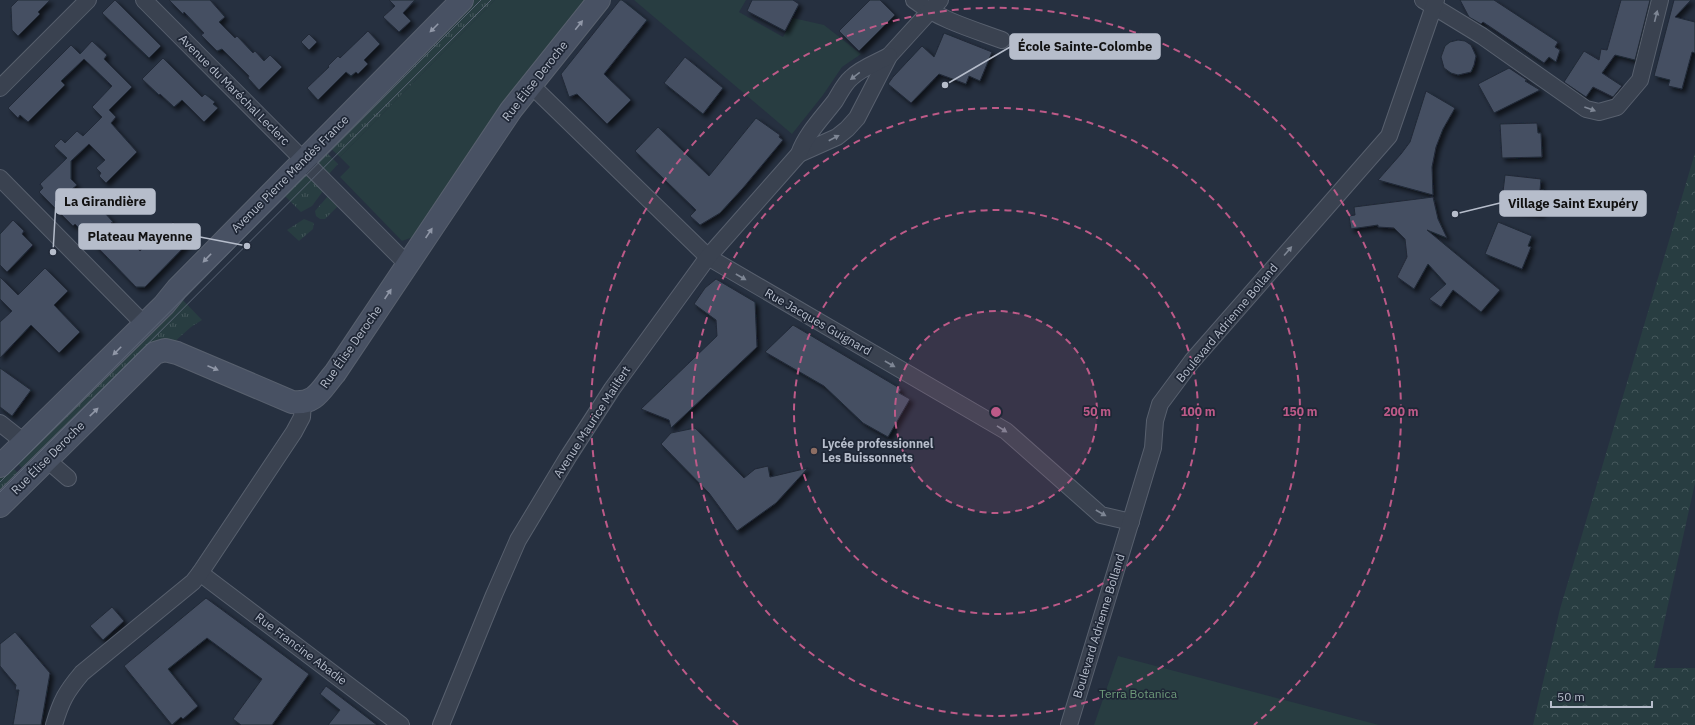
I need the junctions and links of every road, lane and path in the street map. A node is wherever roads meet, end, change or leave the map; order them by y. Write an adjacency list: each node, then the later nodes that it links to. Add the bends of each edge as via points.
1 (88, 0): 12 (street)
2 (144, 0): 14 (street, Avenue du Maréchal Leclerc)
3 (462, 0): 14 (main road, Avenue Pierre Mendès France, one-way to 14)
4 (599, 0): 11 (main road, Rue Élise Deroche, one-way to 4)
5 (914, 0): 8 (street)
6 (1660, 0): 7 (street, one-way to 6, via 1586,109 1599,112 1617,107 1640,80)
7 (1431, 2): 26 (street, Boulevard Adrienne Bolland, one-way to 7, via 1152,448 1160,404 1192,361 1389,136)
8 (935, 5): 9 (street, via 952,22); 10 (street, Avenue Maurice Mailfert)
9 (1002, 40)
10 (889, 56): 13 (street, Avenue Maurice Mailfert, one-way to 13, via 851,78 803,144); 13 (street, Avenue Maurice Mailfert, one-way to 10, via 837,137 847,129 857,118)
11 (531, 85): 16 (street, Rue Jacques Guignard); 17 (main road, Rue Élise Deroche, one-way to 11, via 511,110)
12 (0, 88)
13 (799, 154): 16 (street, Avenue Maurice Mailfert)
14 (303, 161): 17 (street, Avenue du Maréchal Leclerc); 18 (main road, Avenue Pierre Mendès France, one-way to 18)
15 (0, 178): 18 (street)
16 (708, 257): 26 (street, Rue Jacques Guignard, one-way to 26, via 1006,431 1101,515); 30 (street, Avenue Maurice Mailfert, via 612,389 518,540)
17 (408, 265): 19 (main road, Rue Élise Deroche, one-way to 17, via 313,399 335,373)
18 (144, 324): 21 (main road, Avenue Pierre Mendès France, one-way to 21)
19 (303, 403): 22 (main road, Rue Élise Deroche, one-way to 19, via 155,353 165,350 292,402); 27 (street, via 302,417 294,432)
20 (0, 424): 21 (street)
21 (24, 442): 23 (main road, Avenue Pierre Mendès France)
22 (46, 459): 24 (street); 25 (main road, Rue Élise Deroche)
23 (0, 466)
24 (68, 478)
25 (0, 506)
26 (1131, 522): 31 (street, Boulevard Adrienne Bolland)
27 (200, 573): 28 (street, via 193,582 82,673 60,703); 29 (street, Rue Francine Abadie)
28 (54, 725)
29 (401, 725)
30 (441, 725)
31 (1069, 725)

